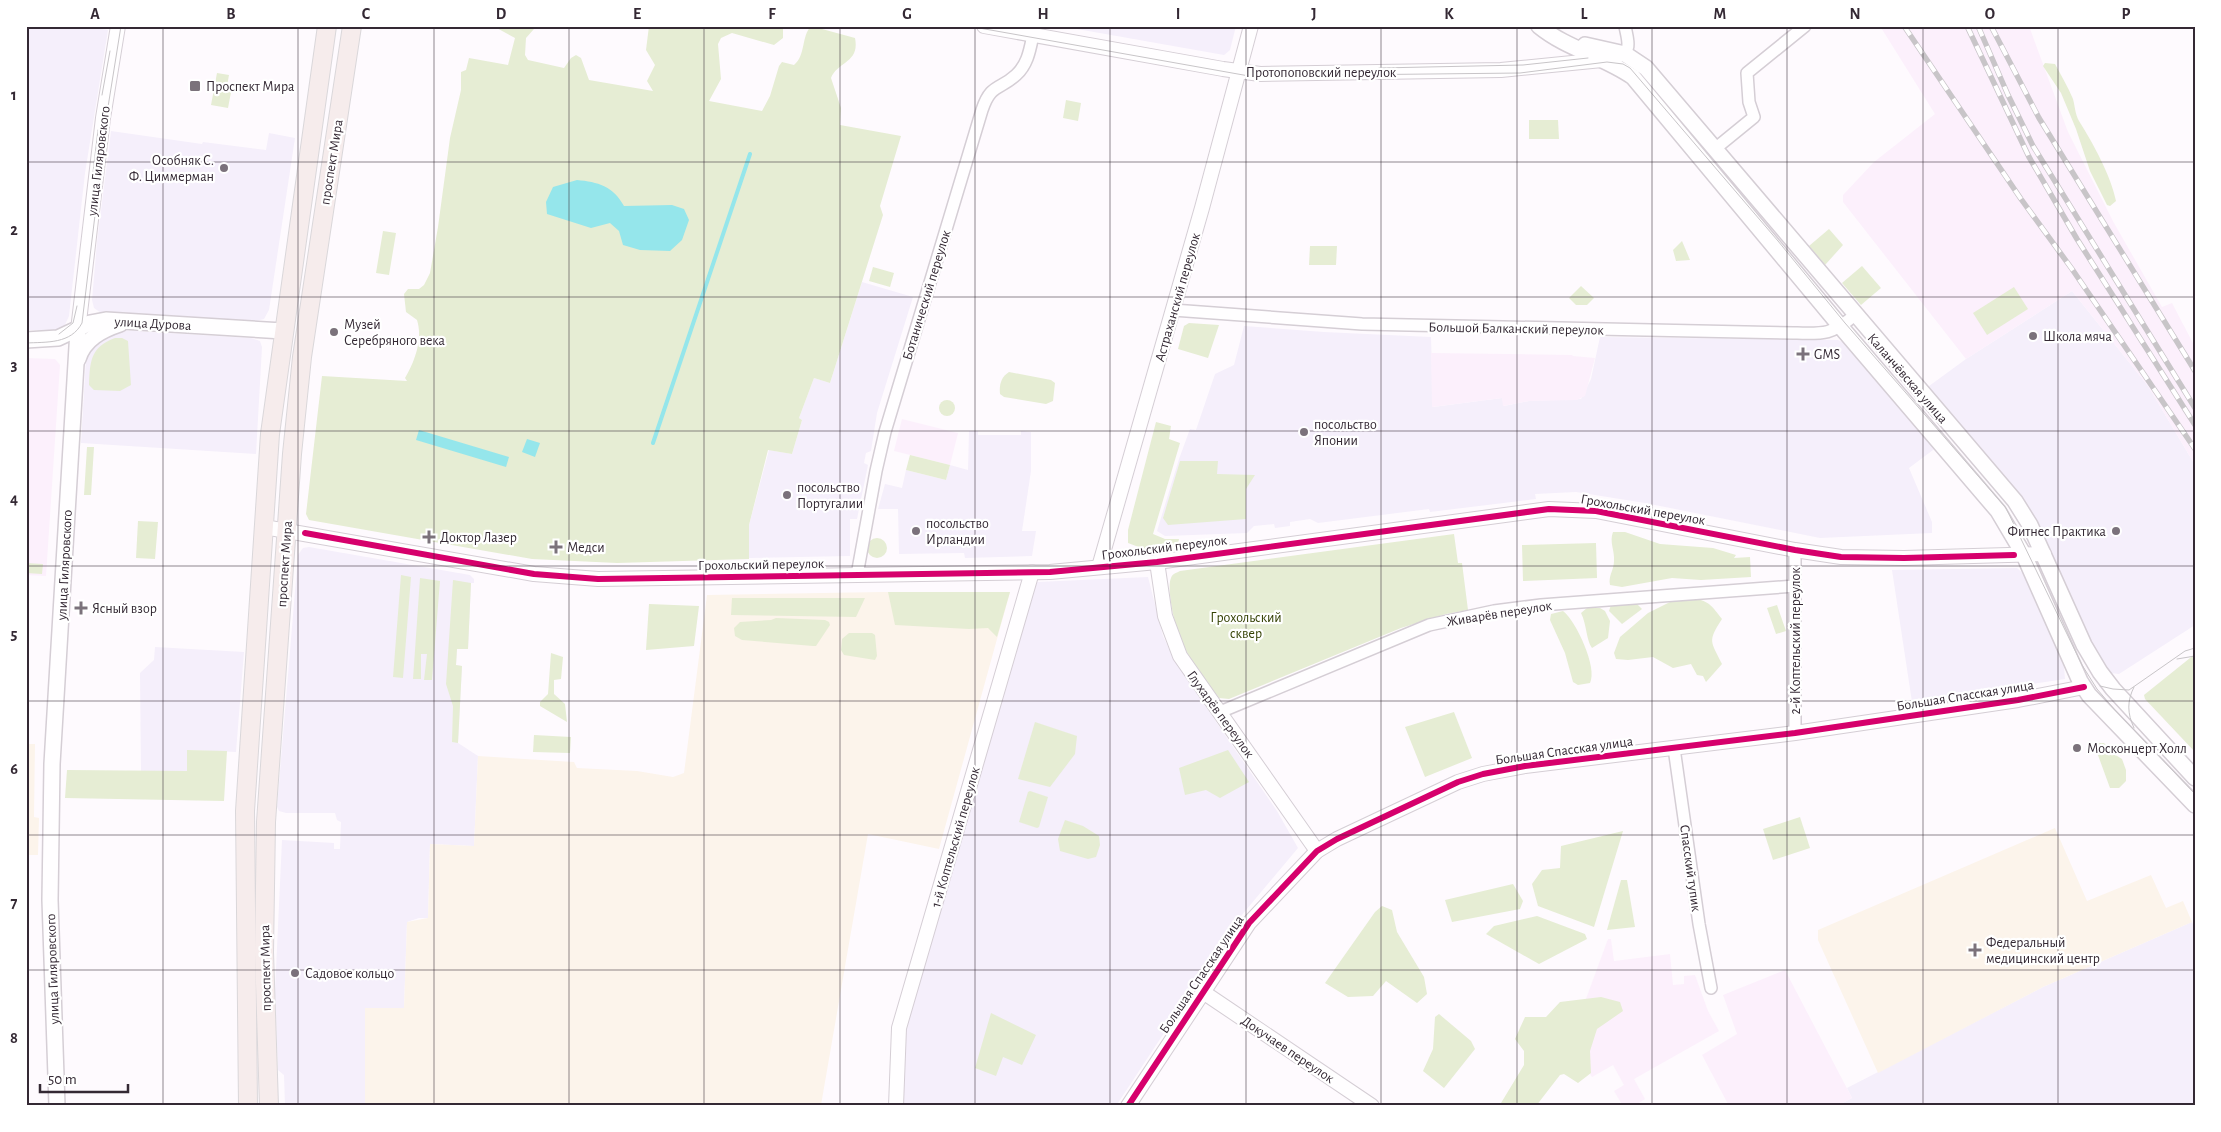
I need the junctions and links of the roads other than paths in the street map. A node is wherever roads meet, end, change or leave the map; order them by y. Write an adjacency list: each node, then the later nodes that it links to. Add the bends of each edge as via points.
1 (118, 26): 19 (street, улица Гиляровского, via 104,113)
2 (327, 26): 20 (main road, проспект Мира)
3 (352, 26): 24 (main road, проспект Мира, via 302,357)
4 (984, 26): 9 (street, Протопоповский переулок)
5 (1251, 26): 13 (street, Астраханский переулок)
6 (1539, 26): 10 (main road)
7 (1625, 26): 11 (street, via 1629,45)
8 (1805, 26): 14 (street, via 1747,73 1749,102 1754,117)
9 (1032, 35): 13 (street, Протопоповский переулок); 31 (street, Ботанический переулок, via 1029,54 1022,68 991,91 982,110 887,425)
10 (1562, 41): 11 (main road, Каланчёвская улица); 12 (main road, Каланчёвская улица)
11 (1625, 54): 12 (street); 14 (main road, Каланчёвская улица, via 1646,68)
12 (1602, 60): 13 (street, Протопоповский переулок, via 1501,70); 18 (main road, Каланчёвская улица, via 1632,77)
13 (1240, 72): 15 (street, Астраханский переулок)
14 (1716, 148): 16 (main road, Каланчёвская улица)
15 (1173, 310): 18 (street, Большой Балканский переулок, via 1362,324 1822,334); 29 (street, Астраханский переулок)
16 (1854, 315): 18 (street, Большой Балканский переулок); 27 (main road, Каланчёвская улица, via 2015,502)
17 (131, 321): 19 (main road, улица Дурова, via 97,321); 20 (main road, улица Дурова); 22 (main road, via 107,328 94,336 85,344)
18 (1841, 327): 26 (main road, Каланчёвская улица, via 1998,511)
19 (78, 330): 21 (main road, улица Дурова, via 52,339); 22 (main road, улица Гиляровского)
20 (283, 331): 23 (main road, проспект Мира, via 270,434)
21 (26, 340)
22 (76, 364): 42 (main road, улица Гиляровского, via 52,772 50,900)
23 (264, 527): 24 (street, Грохольский переулок); 43 (main road, проспект Мира, via 245,827)
24 (287, 530): 31 (street, Грохольский переулок, via 560,577 638,580); 44 (main road, проспект Мира, via 266,829 264,952)
25 (1796, 550): 26 (street, Грохольский переулок, via 1841,557 1884,558); 28 (street, Грохольский переулок, via 1625,516 1572,509); 32 (street, 2-й Коптельский переулок)
26 (2024, 554): 27 (street, Грохольский переулок); 33 (main road, Каланчёвская улица)
27 (2044, 554): 37 (main road, Каланчёвская улица, via 2084,645 2100,672)
28 (1157, 562): 29 (street, Грохольский переулок); 34 (street, Глухарёв переулок, via 1161,597 1172,638 1184,663)
29 (1099, 567): 30 (street, Грохольский переулок)
30 (1032, 572): 31 (street, Грохольский переулок); 45 (street, 1-й Коптельский переулок, via 899,1028)
31 (857, 574)
32 (1795, 586): 34 (street, Живарёв переулок, via 1541,605 1461,617 1429,625); 35 (street, 2-й Коптельский переулок)
33 (2084, 687): 35 (street, Большая Спасская улица); 38 (main road, Каланчёвская улица)
34 (1220, 712): 39 (street, Глухарёв переулок)
35 (1796, 733): 36 (street, Большая Спасская улица)
36 (1674, 748): 39 (street, Большая Спасская улица, via 1483,774 1425,797); 40 (street, Спасский тупик)
37 (2195, 778)
38 (2195, 805)
39 (1317, 851): 41 (street, Большая Спасская улица, via 1249,923)
40 (1711, 988)
41 (1202, 992): 46 (street, Большая Спасская улица); 47 (street, Докучаев переулок)
42 (57, 1106)
43 (248, 1106)
44 (269, 1106)
45 (896, 1106)
46 (1128, 1106)
47 (1372, 1106)

